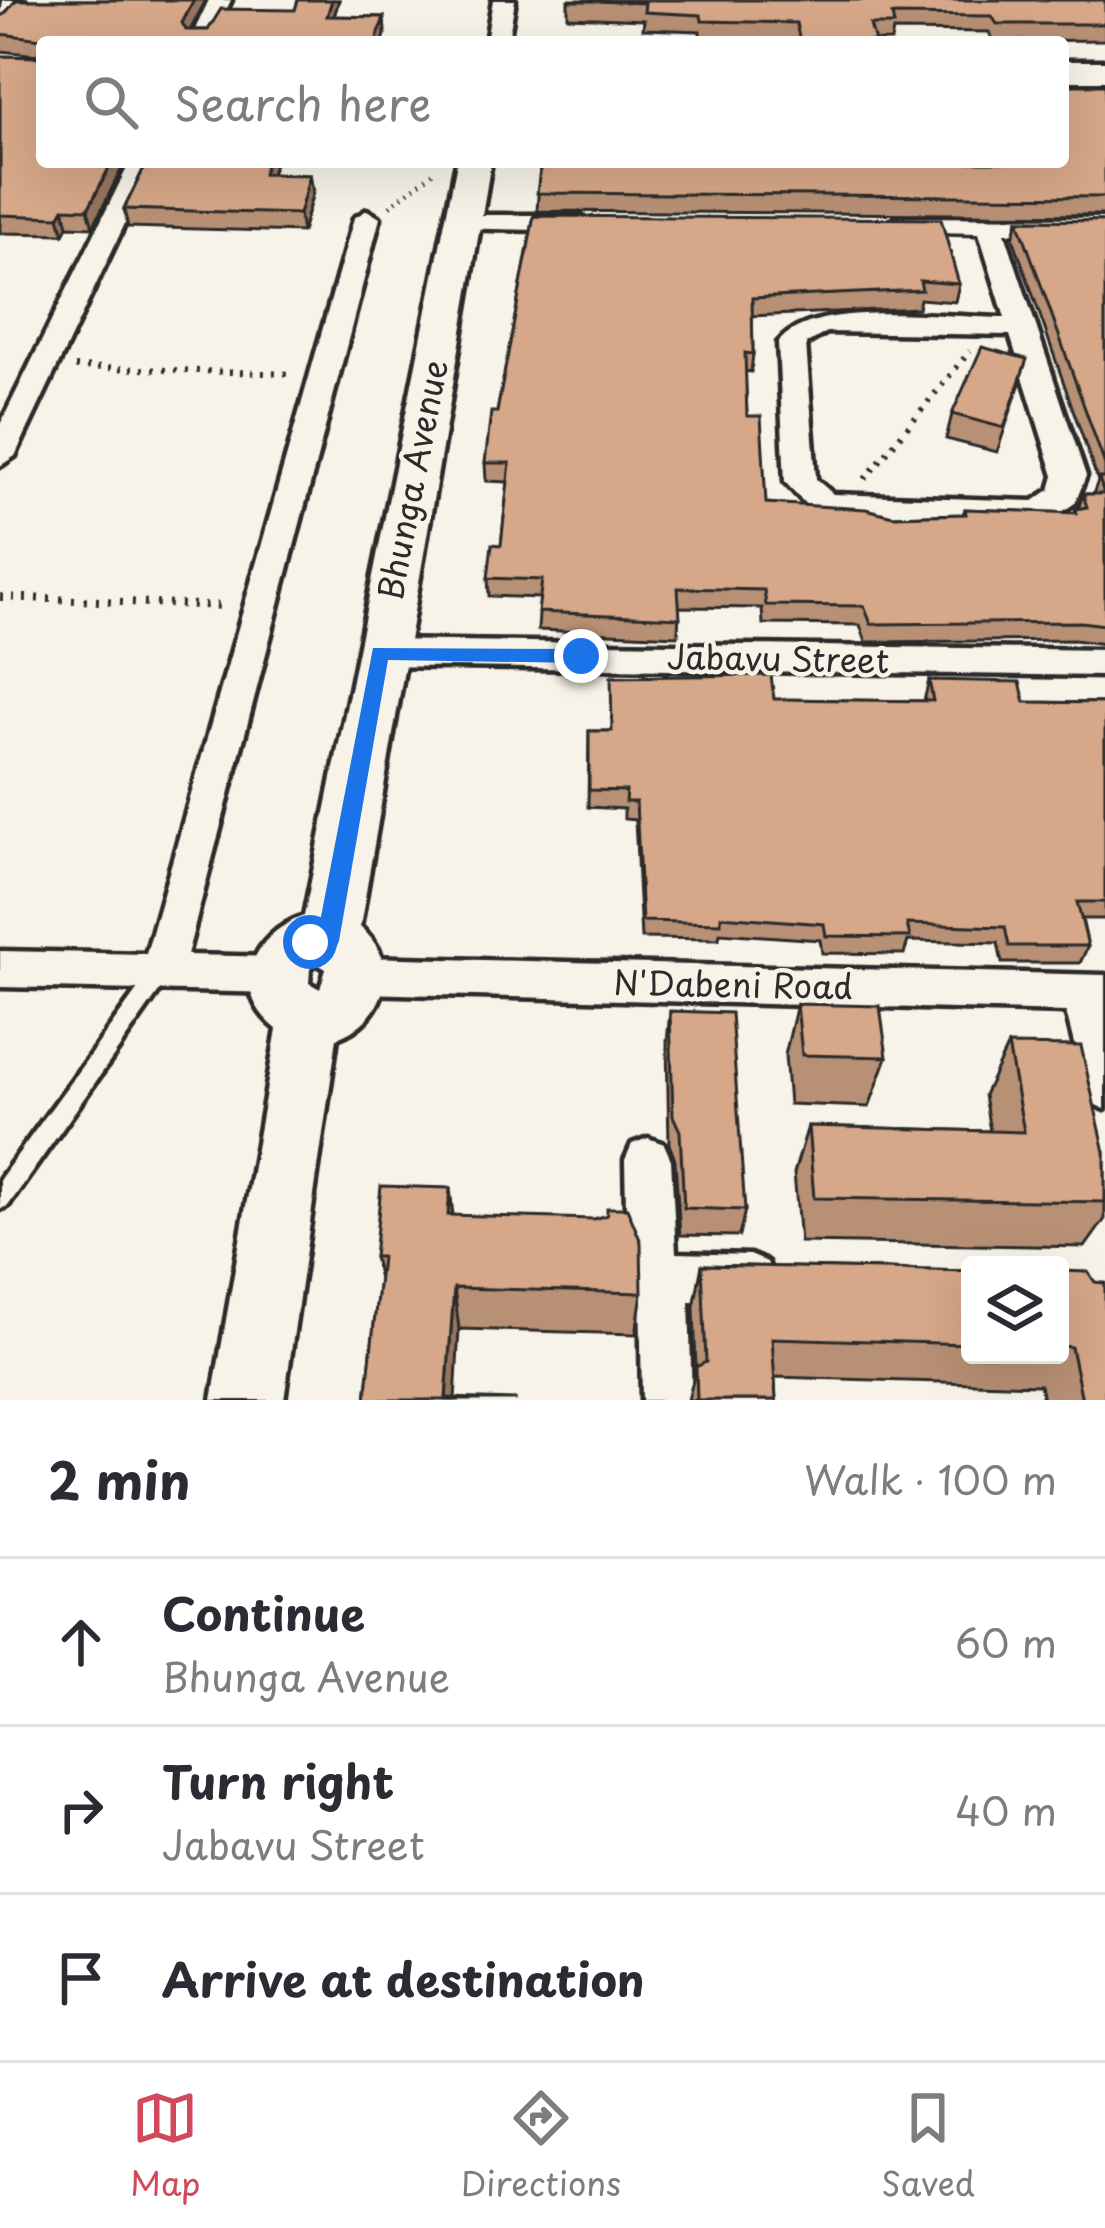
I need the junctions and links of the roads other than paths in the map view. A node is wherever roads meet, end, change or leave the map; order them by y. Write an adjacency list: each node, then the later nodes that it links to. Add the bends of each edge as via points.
1 (14, 0): 4 (street)
2 (220, 0): 5 (street)
3 (504, 0): 6 (street)
4 (0, 22)
5 (203, 36)
6 (498, 36)
7 (1069, 71): 8 (street)
8 (1105, 71)
9 (139, 168): 18 (street)
10 (459, 168): 12 (street, Bhunga Avenue)
11 (368, 218): 22 (street)
12 (461, 223): 13 (street); 19 (street, Bhunga Avenue)
13 (614, 224)
14 (872, 225): 15 (street)
15 (989, 225): 16 (street); 17 (street)
16 (1105, 226)
17 (1004, 327): 17 (street, via 1070,476 1057,505 1039,512 842,508 801,482 792,343 803,331 825,324)
18 (0, 456)
19 (380, 653): 20 (street, Jabavu Street); 23 (street, Bhunga Avenue)
20 (1105, 663)
21 (0, 969): 22 (street, N'Dabeni Road)
22 (161, 973): 23 (street, N'Dabeni Road); 27 (lane)
23 (319, 976): 24 (street, N'Dabeni Road); 30 (street, Bhunga Avenue)
24 (1094, 993): 25 (street)
25 (1105, 1088)
26 (648, 1160): 28 (street, via 651,1258)
27 (0, 1198)
28 (664, 1276): 29 (street); 31 (street)
29 (805, 1280)
30 (248, 1400)
31 (667, 1400)

